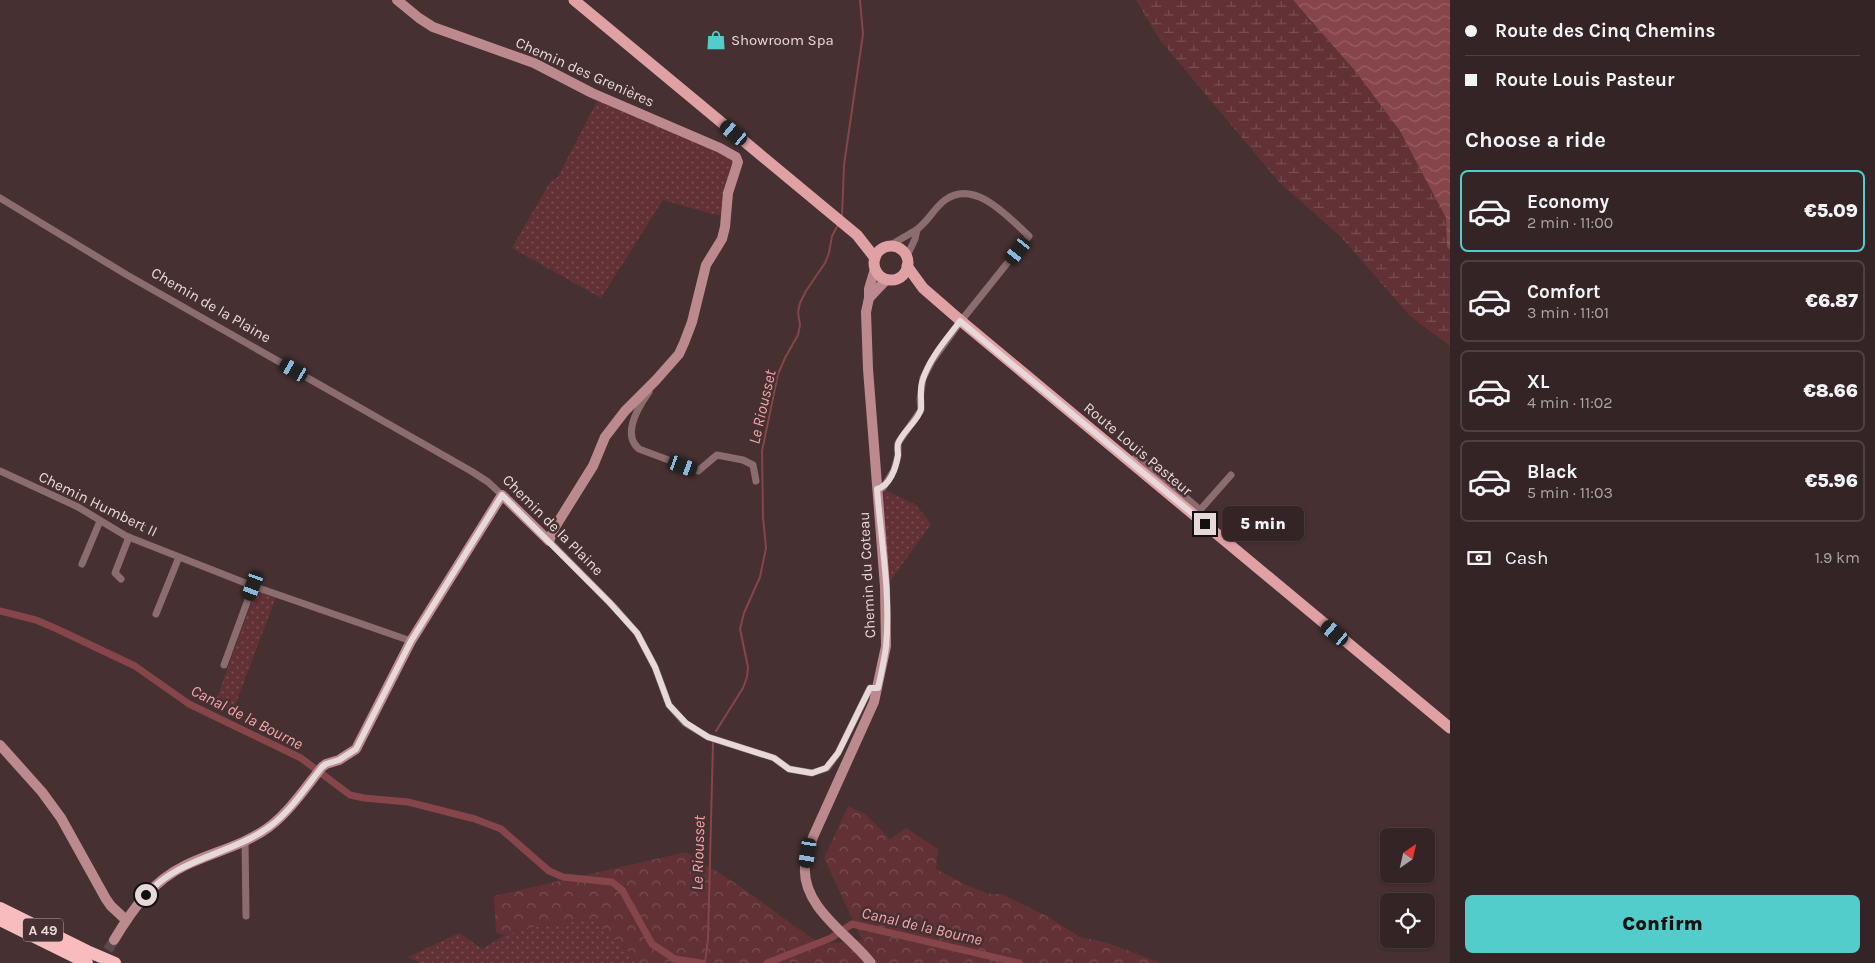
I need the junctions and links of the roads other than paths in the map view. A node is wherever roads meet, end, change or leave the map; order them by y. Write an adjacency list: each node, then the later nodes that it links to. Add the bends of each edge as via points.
1 (397, 0): 13 (street, Chemin des Grenières, via 433,27 534,63 592,93 736,157 738,162 728,193 722,239 706,265 684,343)
2 (574, 0): 5 (main road)
3 (0, 198): 19 (street, Chemin de la Plaine, via 127,275 488,482)
4 (917, 230): 6 (street); 7 (street); 12 (street, via 945,200 967,194 993,205 1029,236)
5 (857, 235): 6 (main road); 8 (main road)
6 (888, 247): 7 (main road, via 900,249); 8 (main road, via 879,251)
7 (907, 262): 9 (main road, via 904,273); 10 (main road, Route Louis Pasteur)
8 (875, 263): 9 (main road, via 880,276); 11 (street, Chemin du Coteau)
9 (892, 278): 10 (main road, Route Louis Pasteur); 11 (street)
10 (923, 288): 12 (main road, Route Louis Pasteur)
11 (869, 298): 18 (street, Chemin du Coteau, via 866,312 868,360)
12 (960, 321): 14 (main road, Route Louis Pasteur); 18 (street, via 923,378 921,410 898,443 898,456 889,479 883,488)
13 (662, 374): 17 (street, via 632,422 631,432 636,446 698,471 717,455 743,460 754,465); 22 (street, via 625,411 605,437 593,466)
14 (1130, 462): 16 (street, via 1138,456 1200,510); 31 (main road, Route Louis Pasteur)
15 (0, 472): 20 (street, Chemin Humbert II)
16 (1231, 475)
17 (756, 481)
18 (877, 489): 30 (street, Chemin du Coteau, via 886,622 886,646)
19 (502, 495): 22 (street, Chemin de la Plaine); 28 (street)
20 (100, 520): 21 (street, Chemin Humbert II); 24 (street)
21 (129, 538): 23 (street, Chemin Humbert II); 25 (street, via 114,573)
22 (548, 541): 30 (street, Chemin de la Plaine, via 637,633 655,667 669,705 686,723 708,737 774,758 789,769 812,773 826,768 838,753 870,688)
23 (179, 557): 26 (street, Chemin Humbert II); 27 (street)
24 (82, 564)
25 (121, 579)
26 (253, 586): 28 (street, Chemin Humbert II); 29 (street)
27 (156, 614)
28 (411, 641): 33 (street, via 356,749 322,767 279,818)
29 (224, 665)
30 (878, 688): 41 (street, Chemin du Coteau, via 808,853 805,869 807,884 820,909)
31 (1450, 728)
32 (0, 745): 37 (street, via 53,806 77,843 106,899)
33 (245, 841): 35 (street); 37 (street, via 185,865 153,887)
34 (0, 908): 40 (highway, A 49)
35 (246, 916)
36 (0, 920): 39 (highway, A 49)
37 (126, 920): 38 (street)
38 (114, 940)
39 (87, 963)
40 (115, 963)
41 (871, 963)

